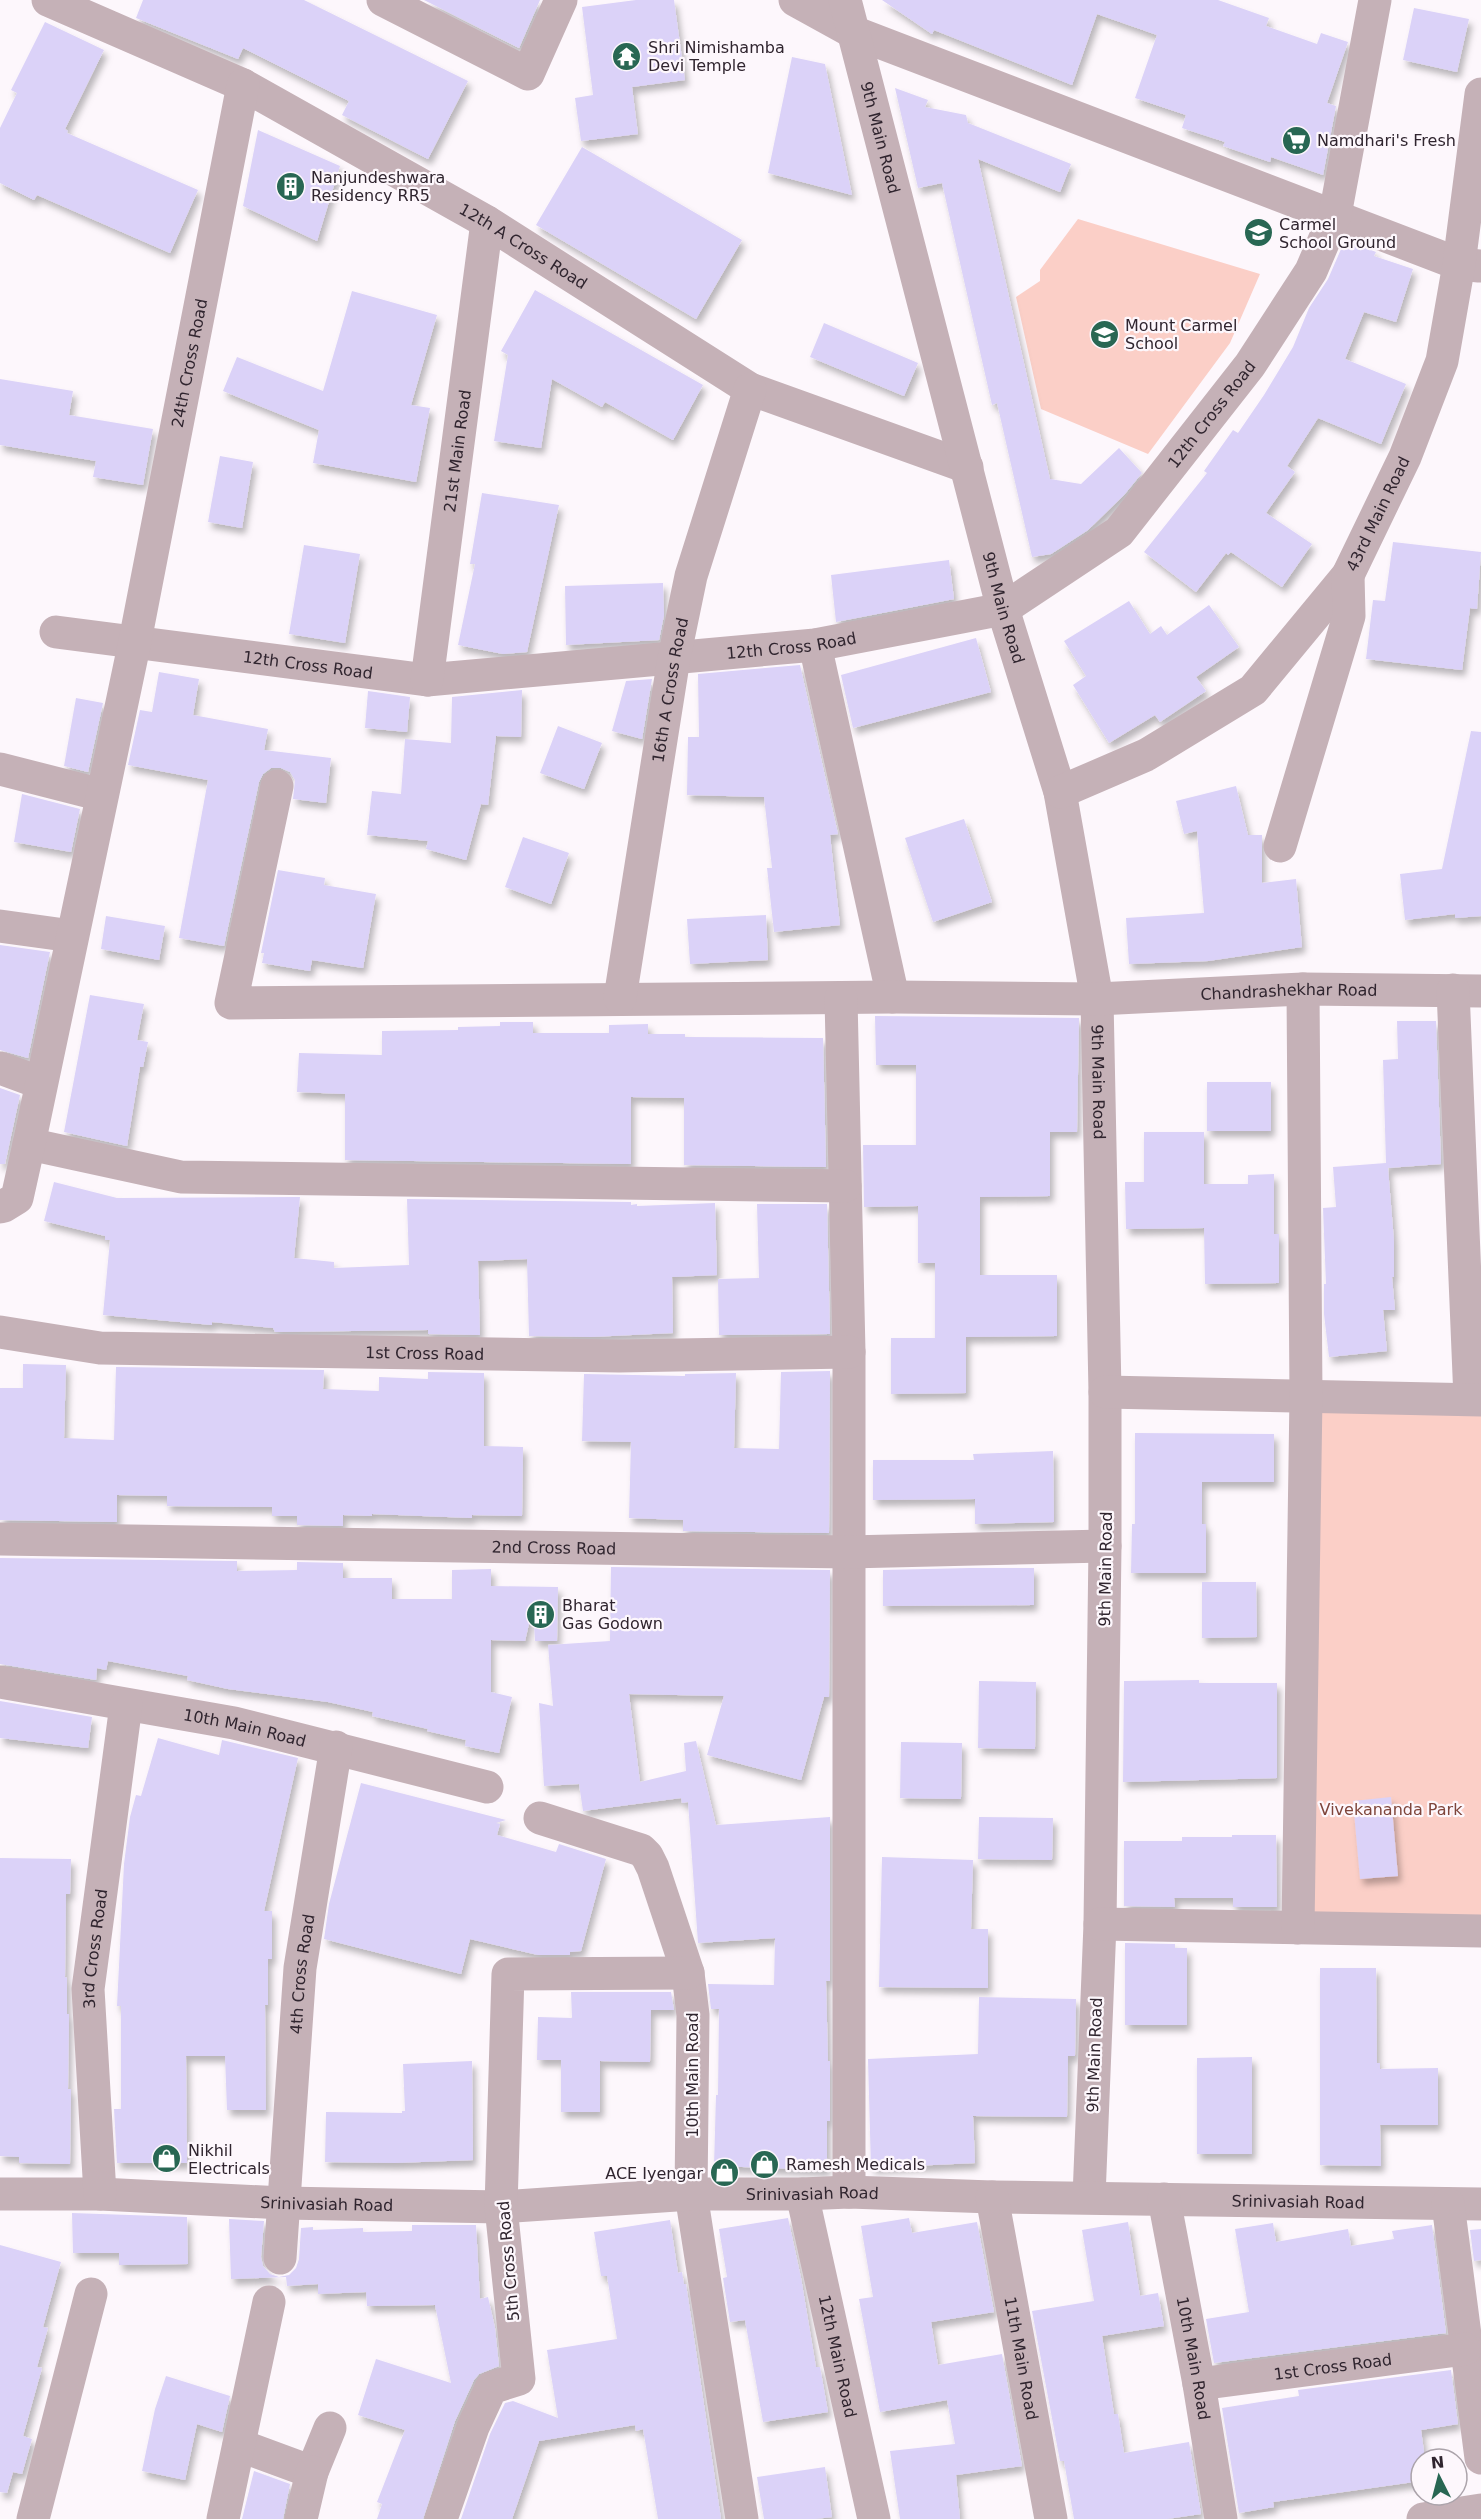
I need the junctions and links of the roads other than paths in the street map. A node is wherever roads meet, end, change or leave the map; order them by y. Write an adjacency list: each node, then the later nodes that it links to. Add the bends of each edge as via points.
1 (48, 0): 8 (street, 12th A Cross Road)
2 (383, 0): 3 (street, via 528,74)
3 (561, 0)
4 (795, 0): 7 (street)
5 (845, 0): 7 (street, 9th Main Road)
6 (1366, 3): 10 (street, 12th Cross Road)
7 (853, 32): 10 (street); 14 (street, 9th Main Road)
8 (243, 85): 11 (street, 12th A Cross Road); 18 (street, 24th Cross Road)
9 (1481, 94): 12 (street, 43rd Main Road)
10 (1335, 215): 12 (street); 16 (street, 12th Cross Road, via 1311,271 1250,365 1119,532)
11 (487, 222): 13 (street, 12th A Cross Road); 21 (street, 21st Main Road)
12 (1470, 265): 15 (street, 43rd Main Road, via 1442,361 1405,457)
13 (750, 389): 14 (street, 12th A Cross Road); 20 (street, 16th A Cross Road, via 691,576)
14 (967, 467): 16 (street, 9th Main Road)
15 (1348, 575): 24 (street, 43rd Main Road, via 1253,690 1146,755); 26 (street, via 1349,616)
16 (1003, 609): 19 (street, 12th Cross Road); 24 (street, 9th Main Road)
17 (56, 632): 18 (street, 12th Cross Road)
18 (135, 641): 21 (street, 12th Cross Road); 25 (street, 24th Cross Road)
19 (815, 645): 20 (street, 12th Cross Road); 31 (street)
20 (674, 658): 21 (street, 12th Cross Road); 32 (street, 16th A Cross Road)
21 (427, 680)
22 (0, 769): 25 (street)
23 (277, 786): 32 (street, Chandrashekhar Road, via 231,1003)
24 (1060, 792): 34 (street, 9th Main Road)
25 (102, 795): 28 (street, 24th Cross Road)
26 (1280, 846)
27 (0, 926): 28 (street)
28 (72, 936): 36 (street, 24th Cross Road)
29 (1303, 989): 30 (street, Chandrashekhar Road); 34 (street, Chandrashekhar Road); 43 (street)
30 (1467, 990): 44 (street)
31 (893, 997): 33 (street, Chandrashekhar Road); 34 (street, Chandrashekhar Road)
32 (620, 998): 33 (street, Chandrashekhar Road)
33 (841, 998): 38 (street)
34 (1097, 999): 42 (street, 9th Main Road)
35 (0, 1068): 36 (street)
36 (41, 1083): 37 (street, 24th Cross Road)
37 (29, 1144): 38 (street, via 182,1178); 39 (street, 24th Cross Road, via 17,1198)
38 (845, 1186): 41 (street)
39 (0, 1206)
40 (0, 1332): 41 (street, 1st Cross Road, via 100,1348 619,1356)
41 (849, 1352): 47 (street)
42 (1105, 1392): 43 (street); 46 (street, 9th Main Road)
43 (1306, 1396): 44 (street); 54 (street)
44 (1475, 1400)
45 (0, 1539): 47 (street, 2nd Cross Road)
46 (1105, 1546): 47 (street, 2nd Cross Road); 53 (street, 9th Main Road)
47 (848, 1552): 57 (street)
48 (0, 1682): 49 (street, 10th Main Road)
49 (126, 1705): 50 (street, 10th Main Road, via 234,1723); 59 (street, 3rd Cross Road, via 88,1989)
50 (336, 1747): 51 (street, 10th Main Road); 65 (street, 4th Cross Road, via 300,1968)
51 (488, 1786)
52 (540, 1818): 56 (street, 10th Main Road, via 640,1850 646,1856)
53 (1100, 1924): 54 (street); 63 (street, 9th Main Road)
54 (1298, 1928): 55 (street)
55 (1481, 1931)
56 (688, 1973): 60 (street, 10th Main Road, via 693,2015); 68 (street, 5th Cross Road, via 508,1974)
57 (849, 2192): 61 (street, Srinivasiah Road); 62 (street, Srinivasiah Road)
58 (0, 2194): 59 (street, Srinivasiah Road)
59 (100, 2194): 65 (street, Srinivasiah Road)
60 (691, 2194): 61 (street, Srinivasiah Road); 68 (street, Srinivasiah Road); 83 (street, 10th Main Road)
61 (802, 2194): 84 (street, 12th Main Road)
62 (992, 2197): 63 (street, Srinivasiah Road); 85 (street, 11th Main Road)
63 (1089, 2197): 64 (street, Srinivasiah Road)
64 (1164, 2199): 66 (street, Srinivasiah Road); 73 (street, 10th Main Road)
65 (283, 2203): 68 (street, Srinivasiah Road); 69 (street, 4th Cross Road)
66 (1448, 2204): 67 (street, Srinivasiah Road); 72 (street)
67 (1481, 2204)
68 (501, 2206): 82 (street, 5th Cross Road, via 519,2379 491,2388)
69 (280, 2258)
70 (92, 2294): 79 (street)
71 (269, 2302): 75 (street)
72 (1466, 2349): 73 (street, 1st Cross Road); 76 (street)
73 (1199, 2384): 86 (street, 10th Main Road)
74 (330, 2428): 77 (street)
75 (238, 2445): 77 (street); 80 (street)
76 (1481, 2458)
77 (312, 2472): 81 (street)
78 (1481, 2510): 87 (street)
79 (33, 2519)
80 (223, 2519)
81 (301, 2519)
82 (441, 2519)
83 (742, 2519)
84 (874, 2519)
85 (1051, 2519)
86 (1221, 2519)
87 (1423, 2519)

